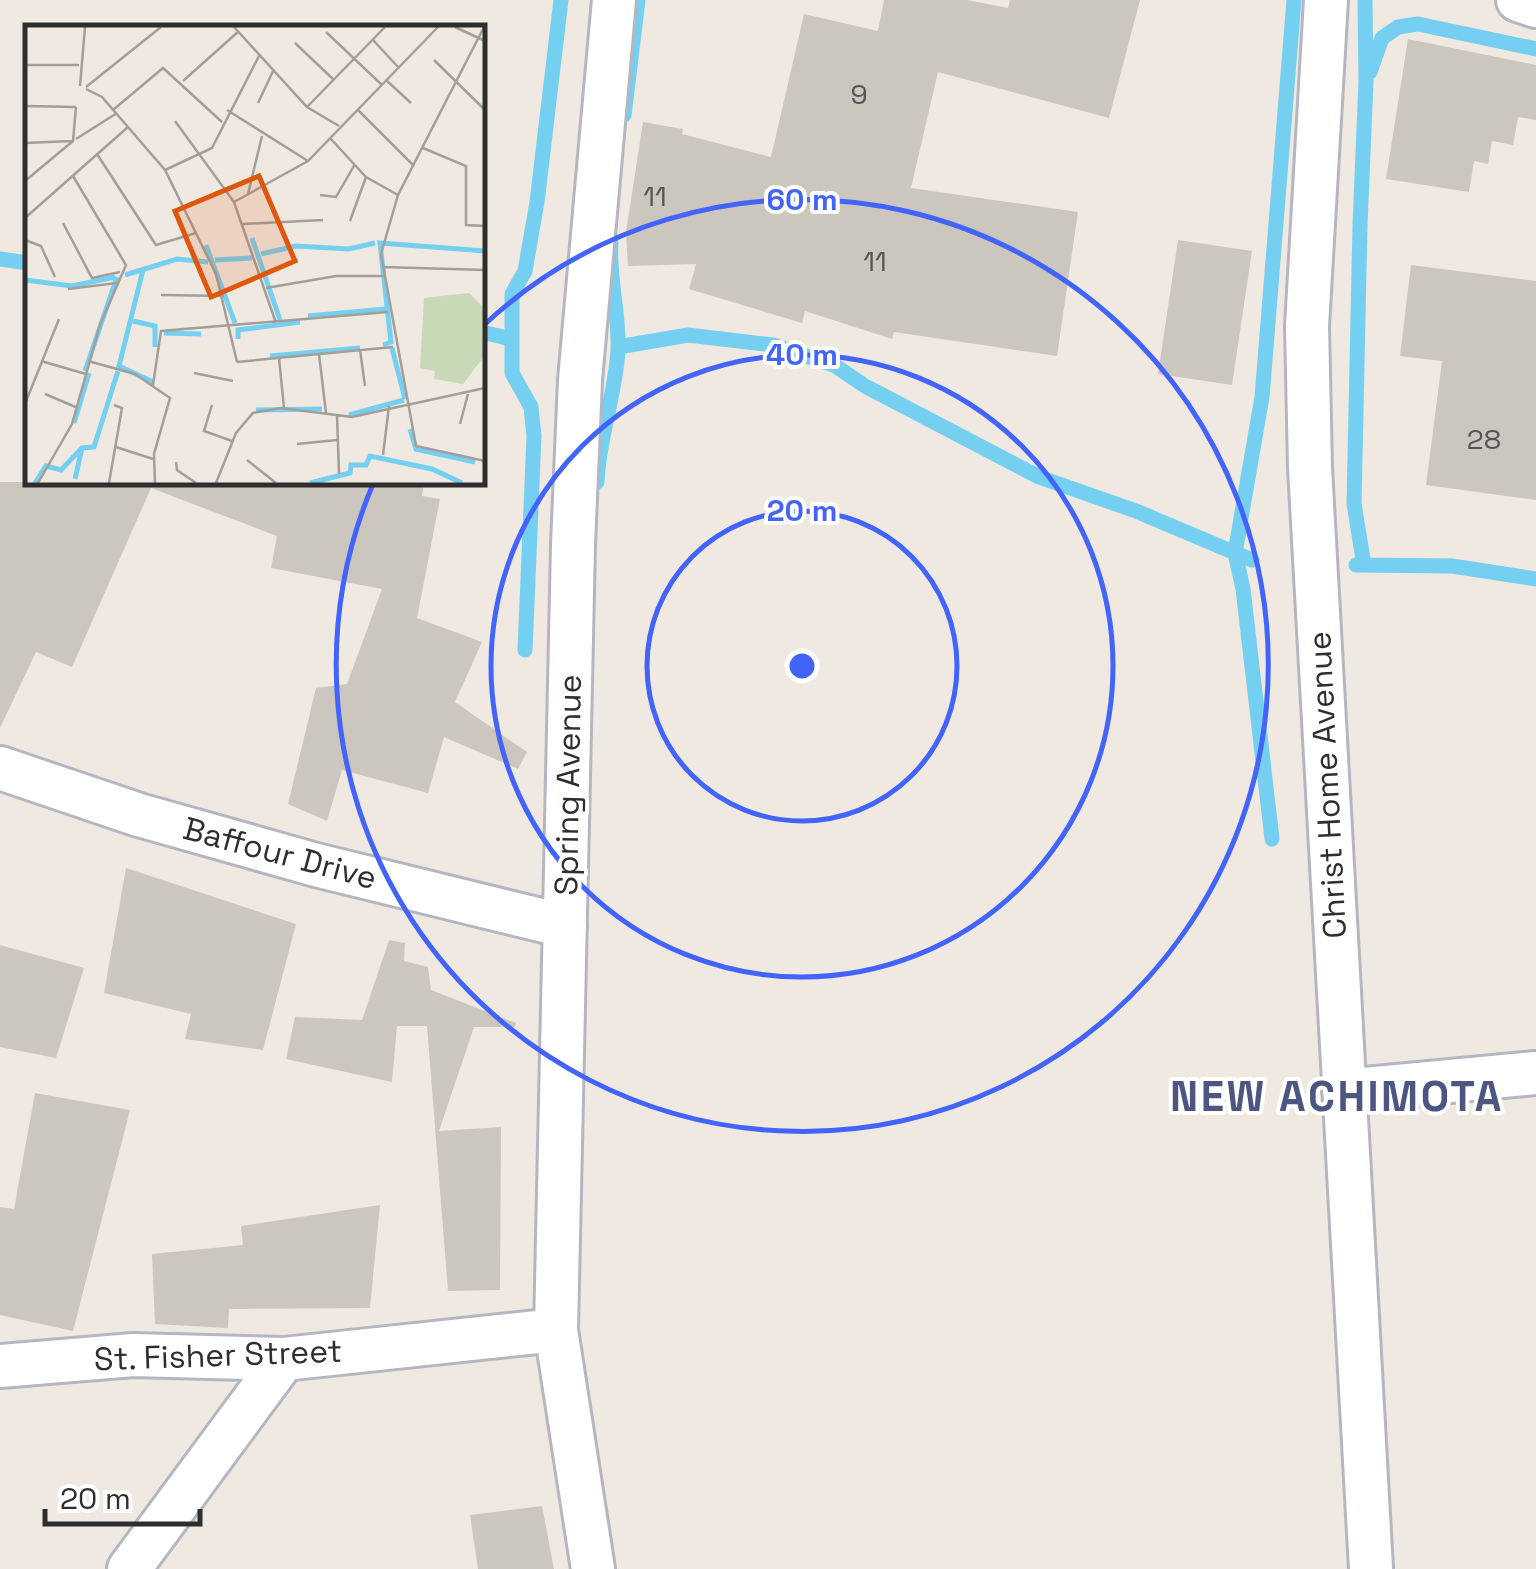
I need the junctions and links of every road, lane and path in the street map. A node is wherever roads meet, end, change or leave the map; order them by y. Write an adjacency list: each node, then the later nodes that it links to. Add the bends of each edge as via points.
1 (614, 0): 6 (street, Spring Avenue, via 580,380)
2 (1326, 0): 8 (street, Christ Home Avenue, via 1307,326)
3 (1518, 0): 4 (street)
4 (1536, 6)
5 (0, 768): 6 (street, Baffour Drive, via 316,865)
6 (565, 926): 9 (street, Spring Avenue)
7 (1536, 1073): 8 (street)
8 (1344, 1091): 14 (street, Christ Home Avenue)
9 (556, 1330): 10 (street, St. Fisher Street); 13 (street, Spring Avenue)
10 (284, 1359): 11 (street, St. Fisher Street, via 133,1355); 12 (street)
11 (0, 1366)
12 (129, 1569)
13 (593, 1569)
14 (1371, 1569)

